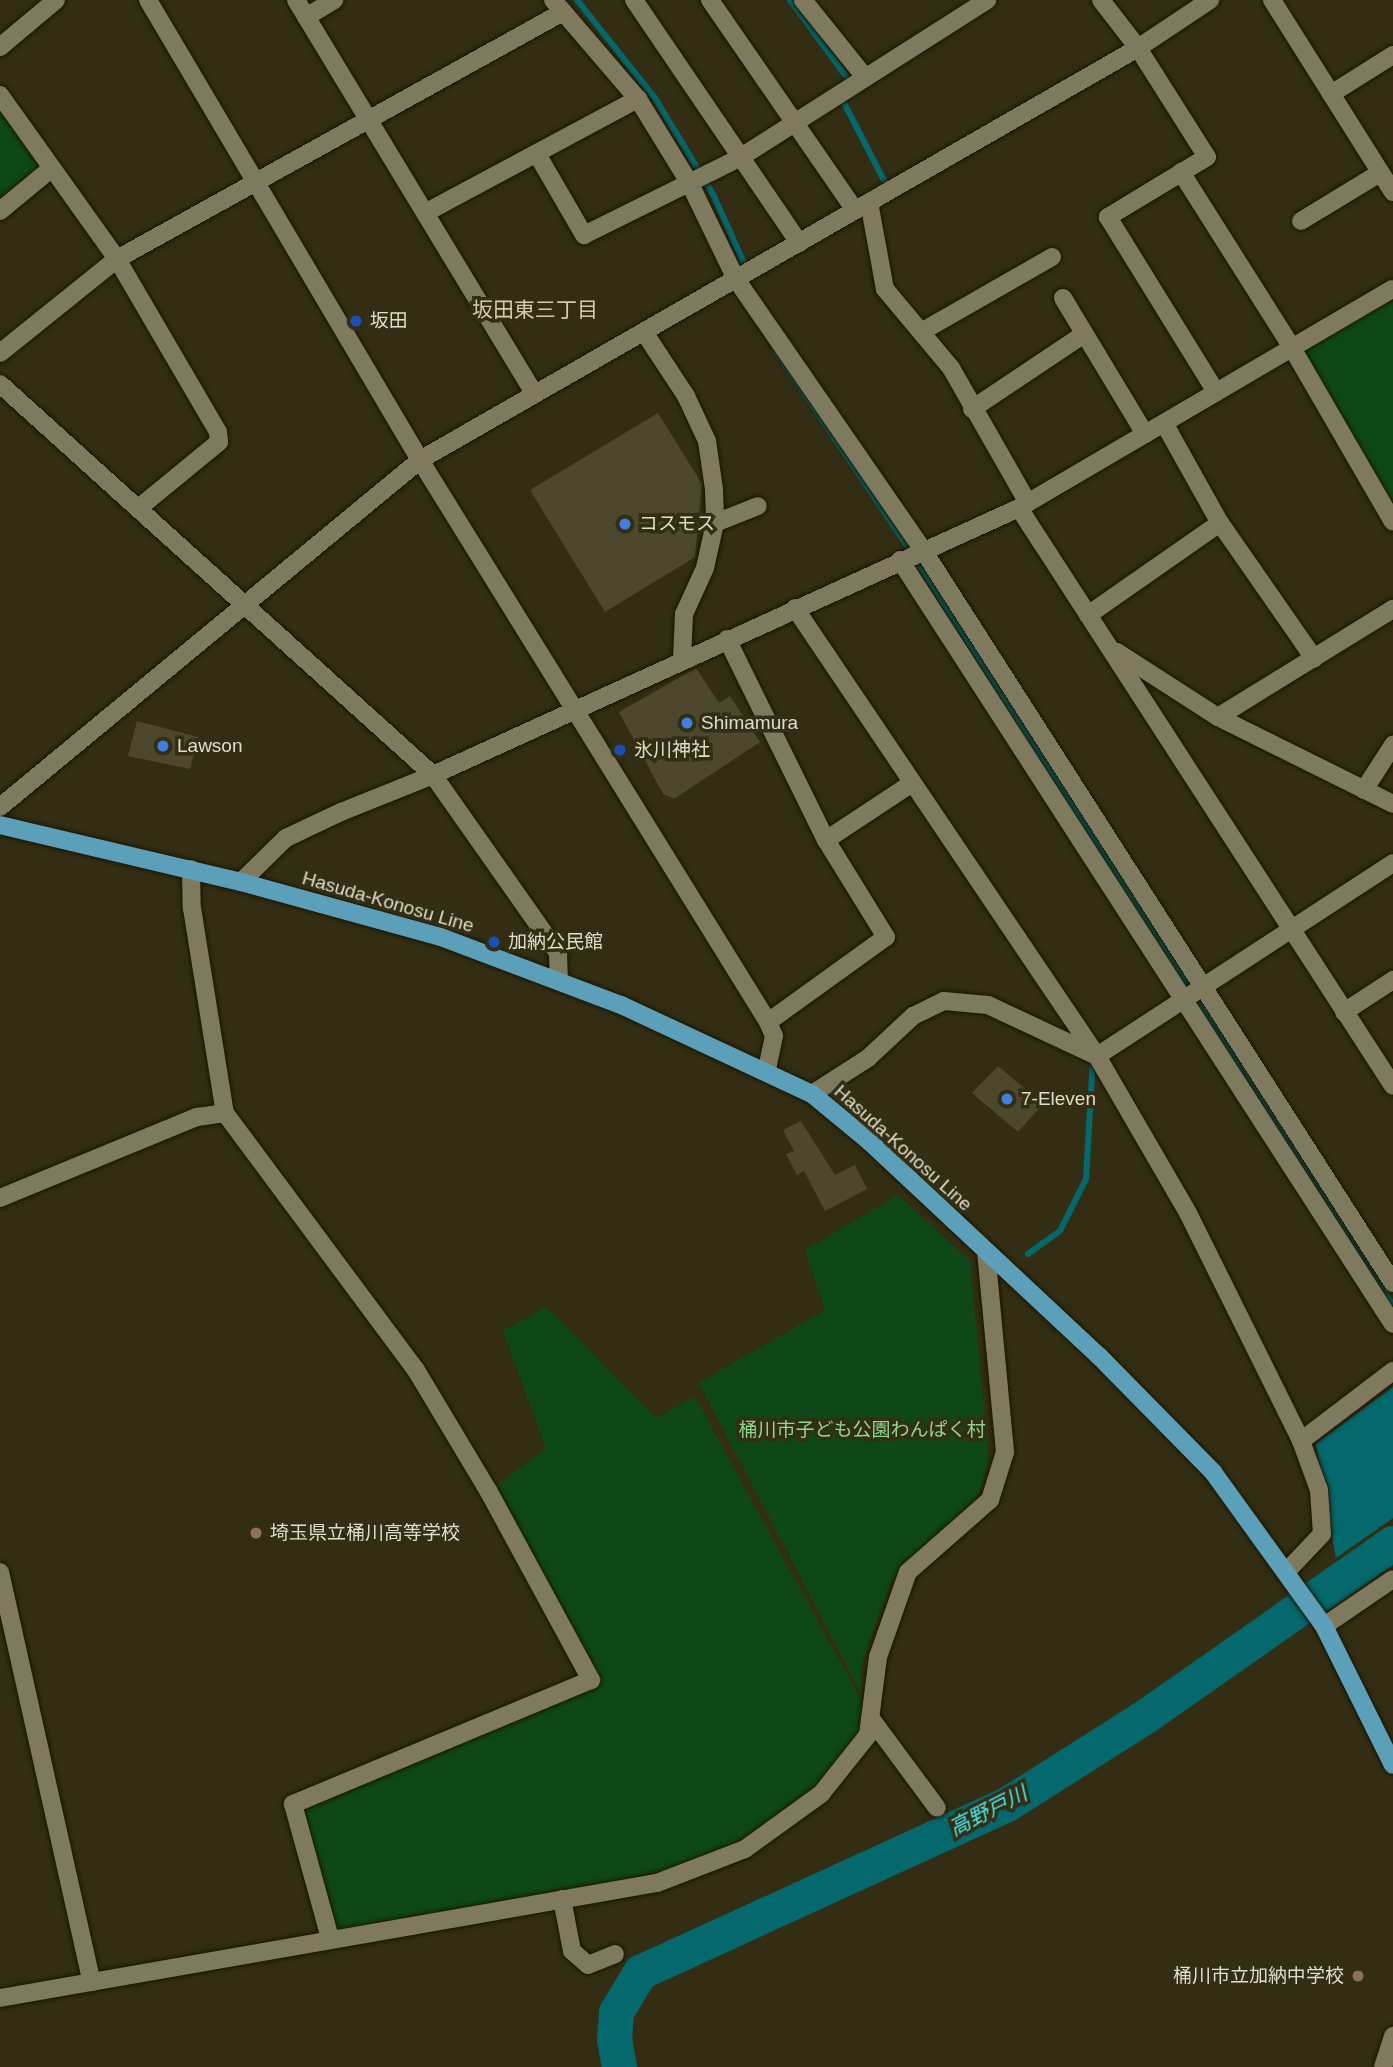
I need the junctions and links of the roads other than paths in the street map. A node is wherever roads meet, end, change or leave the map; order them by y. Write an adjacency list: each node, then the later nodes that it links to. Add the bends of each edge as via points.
1 (56, 0): 14 (street)
2 (148, 0): 28 (street)
3 (296, 0): 13 (street)
4 (334, 0): 13 (street)
5 (634, 0): 24 (street)
6 (710, 0): 22 (street)
7 (803, 0): 17 (street)
8 (987, 0): 17 (street)
9 (1101, 0): 15 (street)
10 (1210, 0): 15 (street)
11 (1272, 0): 18 (street)
12 (558, 6): 20 (street); 21 (street)
13 (306, 17): 21 (street)
14 (0, 47)
15 (1138, 48): 26 (street, via 1207,157); 31 (street)
16 (1393, 55): 18 (street)
17 (864, 76): 22 (street)
18 (1331, 94): 27 (street)
19 (0, 95): 25 (street)
20 (638, 99): 23 (street); 29 (street)
21 (367, 118): 28 (street); 33 (street)
22 (792, 122): 24 (street); 31 (street)
23 (537, 154): 29 (street, via 584,236); 33 (street)
24 (741, 157): 29 (street); 35 (street)
25 (52, 168): 32 (street); 37 (street)
26 (1181, 173): 44 (street); 47 (street, via 1108,217)
27 (1380, 173): 30 (street); 34 (street)
28 (256, 182): 37 (street); 52 (street)
29 (690, 184): 38 (street)
30 (1393, 192)
31 (862, 206): 35 (street); 42 (street, via 885,289)
32 (0, 211)
33 (425, 213): 48 (street)
34 (1301, 221)
35 (799, 243): 38 (street)
36 (1052, 257): 42 (street)
37 (117, 259): 45 (street); 55 (street, via 218,432 219,442)
38 (736, 279): 41 (street); 59 (street)
39 (1393, 289): 44 (street)
40 (1063, 298): 43 (street)
41 (644, 332): 48 (street); 57 (street, via 686,396 707,441)
42 (921, 332): 49 (street, via 951,368)
43 (1084, 334): 49 (street); 51 (street)
44 (1291, 346): 47 (street); 56 (street)
45 (0, 353)
46 (0, 384): 55 (street)
47 (1216, 392): 50 (street)
48 (535, 394): 52 (street)
49 (972, 409): 54 (street)
50 (1164, 423): 51 (street); 58 (street)
51 (1145, 434): 54 (street)
52 (420, 460): 61 (street); 69 (street)
53 (758, 506): 57 (street)
54 (1023, 506): 59 (street); 64 (street)
55 (140, 508): 61 (street)
56 (1393, 522)
57 (715, 523): 68 (street, via 705,568 684,614)
58 (1220, 523): 64 (street); 67 (street)
59 (923, 550): 60 (street); 85 (street)
60 (900, 560): 62 (street); 86 (street)
61 (247, 603): 72 (street, via 331,686); 76 (street)
62 (795, 608): 65 (street); 73 (street)
63 (1393, 609): 67 (street)
64 (1088, 615): 66 (street)
65 (727, 639): 68 (street); 78 (street)
66 (1111, 648): 70 (street); 82 (street)
67 (1314, 658): 70 (street)
68 (682, 659): 69 (street)
69 (576, 707): 72 (street); 88 (street)
70 (1218, 717): 74 (street)
71 (1393, 745): 74 (street)
72 (433, 775): 81 (street, via 286,838); 83 (street, via 558,953)
73 (911, 784): 78 (street); 89 (street)
74 (1364, 790): 75 (street)
75 (1393, 804)
76 (0, 807)
77 (0, 825): 80 (main road, Hasuda-Konosu Line)
78 (826, 840): 88 (street, via 886,937)
79 (1393, 863): 82 (street)
80 (191, 869): 81 (main road, Hasuda-Konosu Line); 93 (street, via 192,908)
81 (242, 882): 83 (main road, Hasuda-Konosu Line, via 441,937)
82 (1290, 930): 85 (street); 87 (street)
83 (559, 980): 90 (main road, Hasuda-Konosu Line)
84 (1393, 980): 87 (street)
85 (1203, 987): 86 (street); 96 (street)
86 (1182, 1001): 89 (street); 97 (street)
87 (1344, 1012): 91 (street)
88 (768, 1022): 90 (street, via 775,1036)
89 (1097, 1056): 92 (street, via 988,1005 944,1001 913,1016 868,1058); 99 (street, via 1188,1213)
90 (767, 1070): 92 (main road, Hasuda-Konosu Line)
91 (1393, 1086)
92 (812, 1094): 95 (main road, Hasuda-Konosu Line)
93 (225, 1113): 94 (street, via 185,1122); 108 (street, via 416,1370 489,1492 591,1680 293,1804)
94 (0, 1198)
95 (986, 1252): 100 (main road, Hasuda-Konosu Line, via 1172,1427 1251,1518); 104 (street, via 1005,1452 990,1500 908,1572 878,1657)
96 (1393, 1283)
97 (1393, 1324)
98 (1393, 1371): 99 (street)
99 (1301, 1441): 100 (street, via 1319,1490 1322,1534)
100 (1288, 1570): 103 (main road, Hasuda-Konosu Line)
101 (0, 1572): 110 (street)
102 (1393, 1579): 103 (street)
103 (1324, 1626): 105 (main road, Hasuda-Konosu Line)
104 (873, 1720): 106 (street); 107 (street, via 869,1735 821,1794 745,1849 657,1882)
105 (1393, 1765)
106 (937, 1808)
107 (562, 1899): 108 (street); 109 (street, via 572,1951 588,1965)
108 (330, 1938): 110 (street)
109 (615, 1954)
110 (92, 1982): 111 (street)
111 (0, 1998)
112 (1393, 2036): 113 (street)
113 (1383, 2067)

